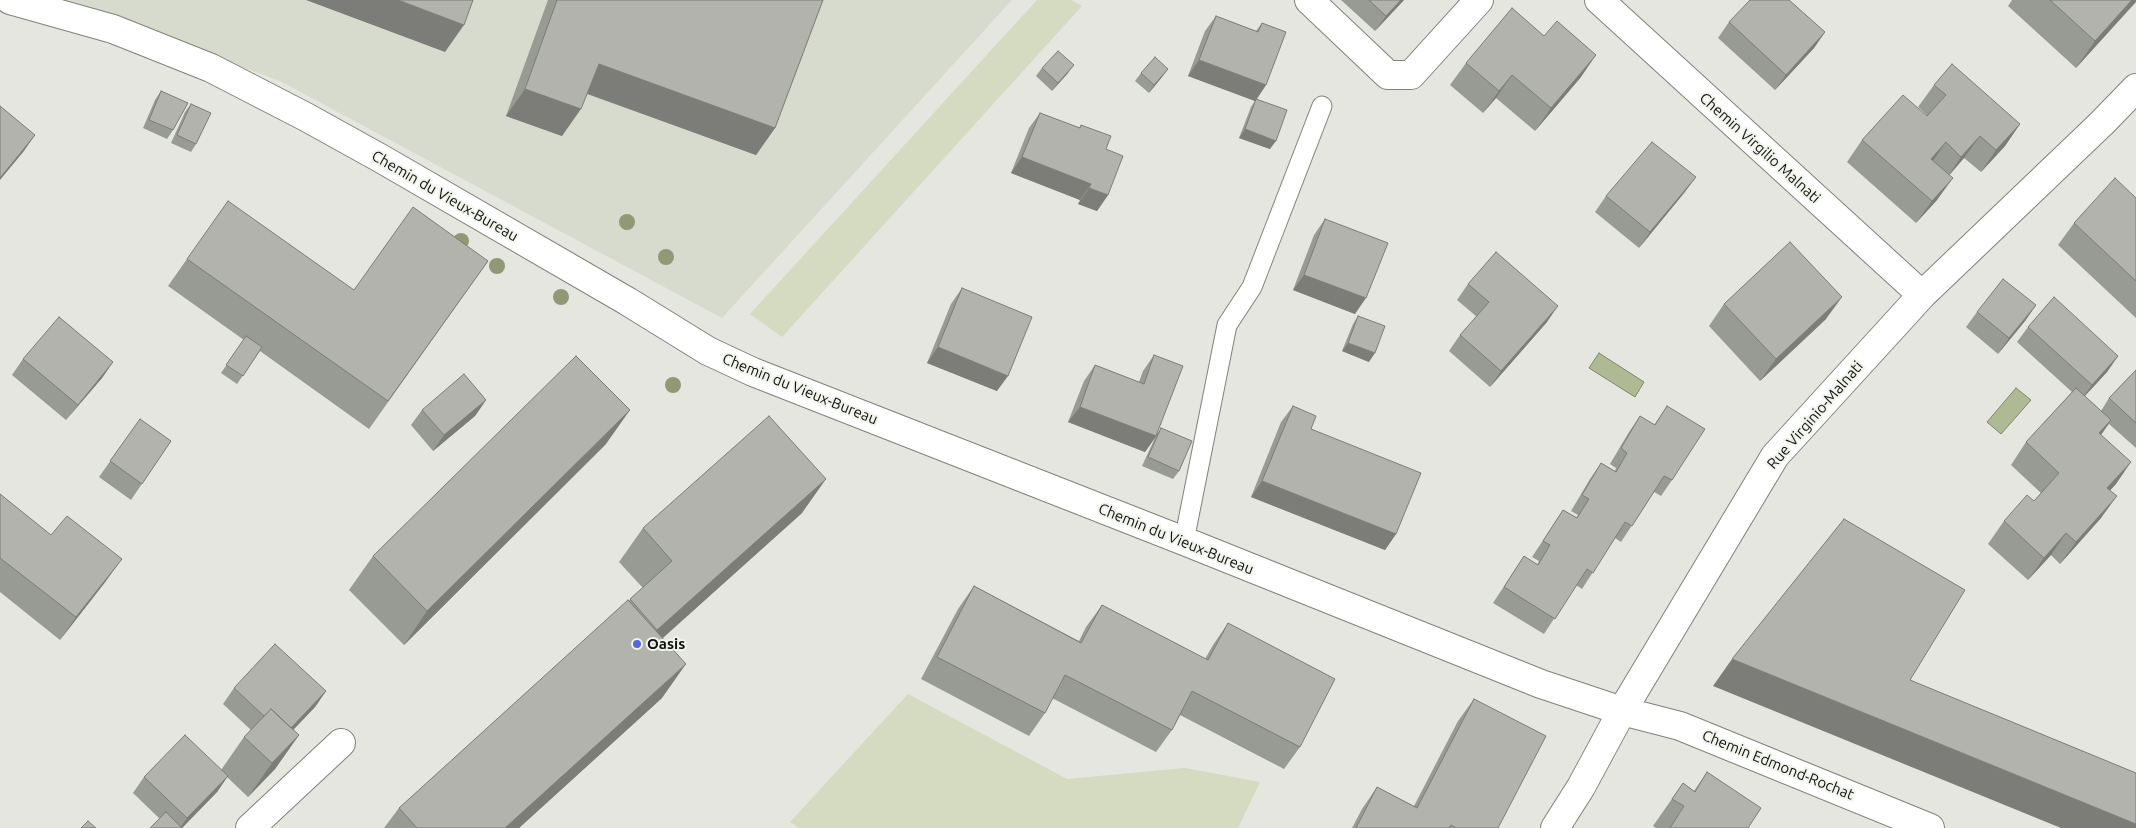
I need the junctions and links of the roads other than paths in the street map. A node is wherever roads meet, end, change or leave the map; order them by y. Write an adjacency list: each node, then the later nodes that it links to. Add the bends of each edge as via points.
1 (10, 0): 8 (street, Chemin du Vieux-Bureau, via 112,29 211,68 380,158 708,351 752,372)
2 (1309, 0): 3 (street, via 1388,74 1411,75)
3 (1479, 0)
4 (1599, 0): 7 (street, Chemin Virgilio Malnati)
5 (2136, 88): 7 (street, Rue Virginio-Malnati)
6 (1322, 106): 8 (lane, via 1252,287 1227,325)
7 (1922, 295): 9 (street, Rue Virginio-Malnati, via 1775,456)
8 (1184, 541): 9 (street, Chemin du Vieux-Bureau, via 1541,684)
9 (1622, 711): 12 (street, Rue Virginio-Malnati); 13 (street, Chemin Edmond-Rochat, via 1680,726)
10 (341, 743): 11 (street)
11 (250, 828)
12 (1556, 828)
13 (1930, 828)

